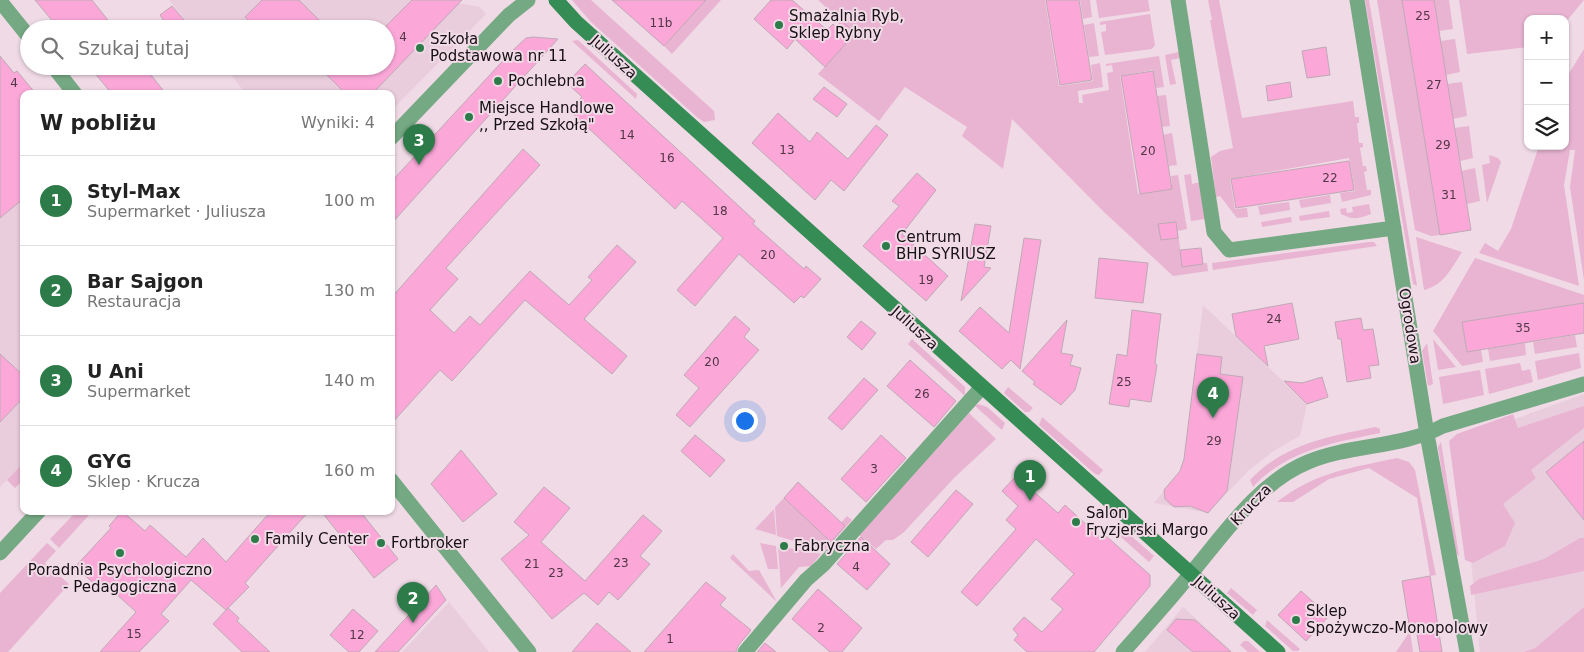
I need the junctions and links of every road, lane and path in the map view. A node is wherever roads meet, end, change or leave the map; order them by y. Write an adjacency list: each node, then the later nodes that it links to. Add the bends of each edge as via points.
1 (528, 0): 9 (street, via 509,15)
2 (556, 0): 12 (street, Juliusza, via 583,29)
3 (1178, 0): 10 (street, via 1214,232 1229,250)
4 (1357, 0): 10 (street, Ogrodowa)
5 (0, 1): 6 (street)
6 (20, 26)
7 (60, 75): 8 (street)
8 (72, 90)
9 (395, 134)
10 (1394, 228): 13 (street, Ogrodowa)
11 (1584, 384): 13 (street, Krucza, via 1443,426)
12 (982, 387): 17 (street, Juliusza); 19 (street, via 806,580)
13 (1427, 434): 17 (street, Krucza, via 1330,454 1281,476 1244,512); 22 (street, Ogrodowa)
14 (395, 485): 18 (street)
15 (35, 515): 16 (street)
16 (0, 553)
17 (1191, 574): 20 (street, Krucza); 21 (street, Juliusza)
18 (529, 652)
19 (745, 652)
20 (1123, 652)
21 (1278, 652)
22 (1467, 652)

